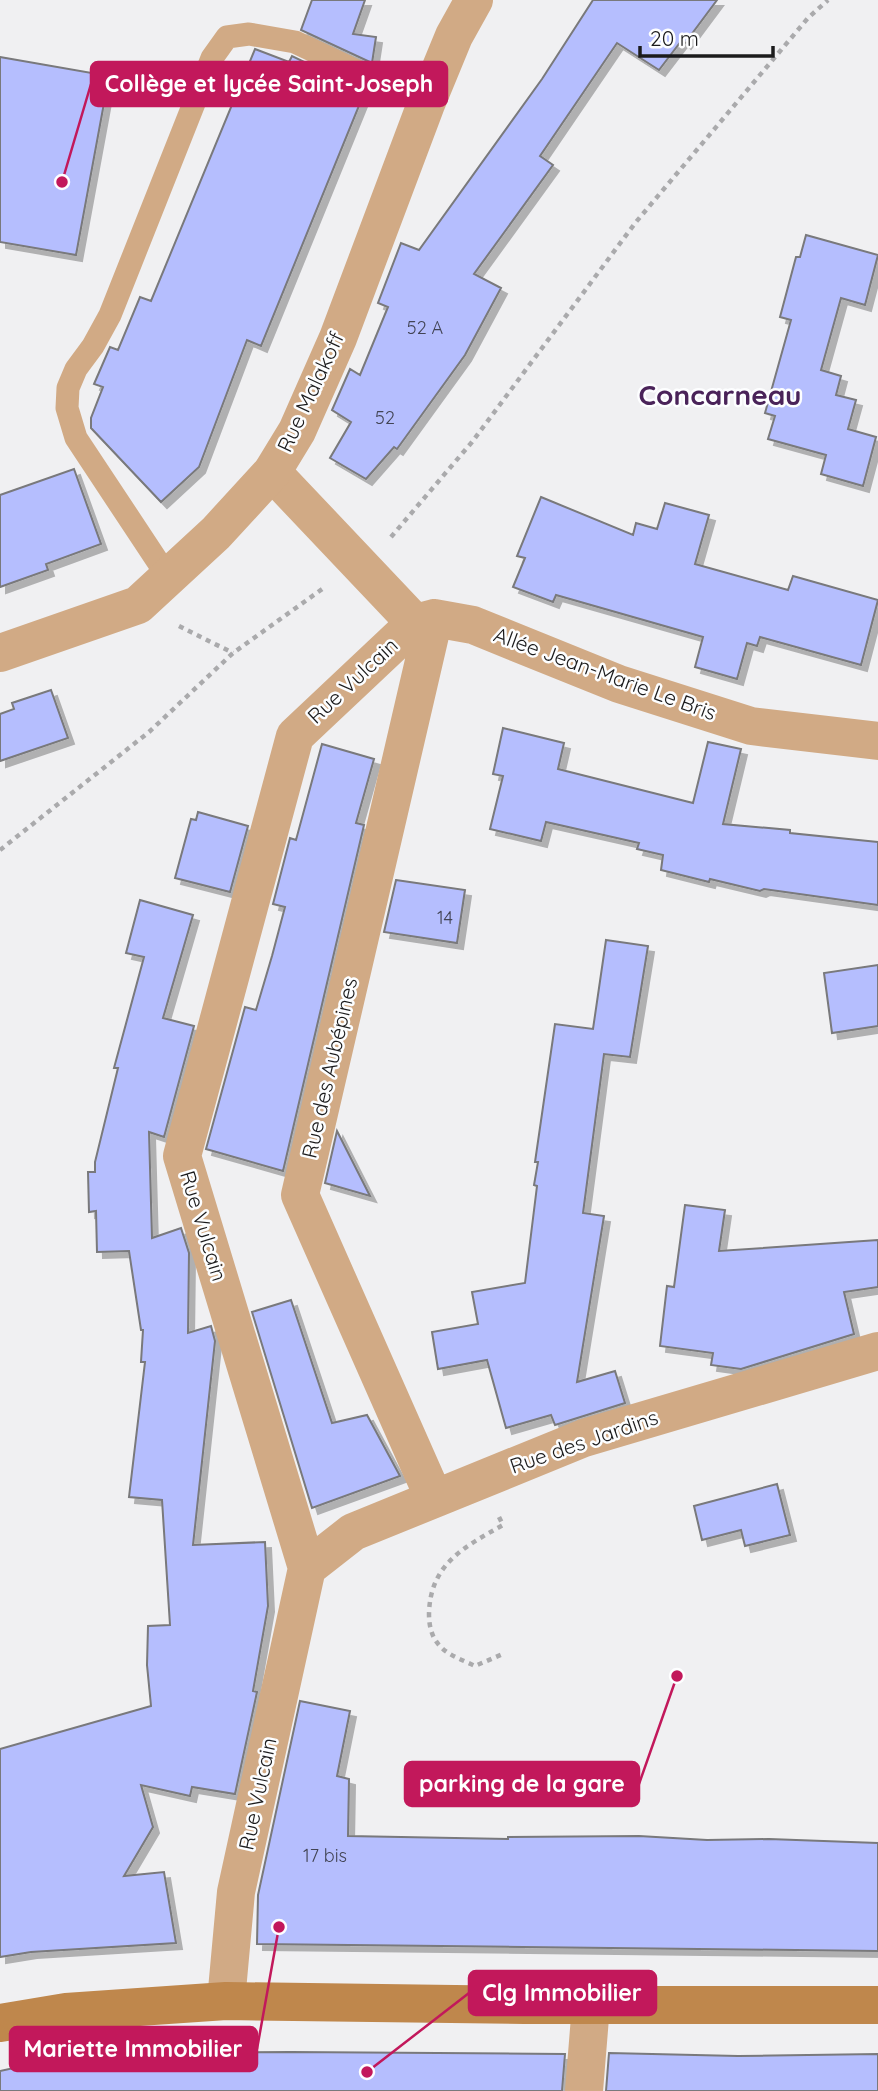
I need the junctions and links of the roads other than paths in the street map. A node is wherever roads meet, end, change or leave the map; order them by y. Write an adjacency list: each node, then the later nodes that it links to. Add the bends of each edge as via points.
1 (474, 0): 2 (street, Rue Malakoff)
2 (426, 104): 3 (street, Rue Malakoff, via 338,338 297,431); 4 (lane, via 295,42 249,34 227,37 212,58 110,315 68,388 67,408 76,438)
3 (272, 472): 4 (street, Rue Malakoff); 5 (street)
4 (168, 577): 6 (street, Rue Malakoff, via 138,605)
5 (414, 613): 7 (street, Allée Jean-Marie Le Bris, via 473,625 619,684 751,726); 9 (street, Rue des Aubépines, via 300,1195); 10 (street, Rue Vulcain, via 295,736 182,1156)
6 (0, 653)
7 (878, 741)
8 (878, 1350): 9 (street, Rue des Jardins, via 584,1437)
9 (434, 1498): 10 (street, Rue des Jardins, via 353,1532)
10 (307, 1568): 11 (street, Rue Vulcain, via 236,1892)
11 (226, 2001): 12 (main road); 14 (main road, via 66,2012)
12 (591, 2005): 13 (main road); 15 (street)
13 (878, 2005)
14 (0, 2023)
15 (584, 2091)

